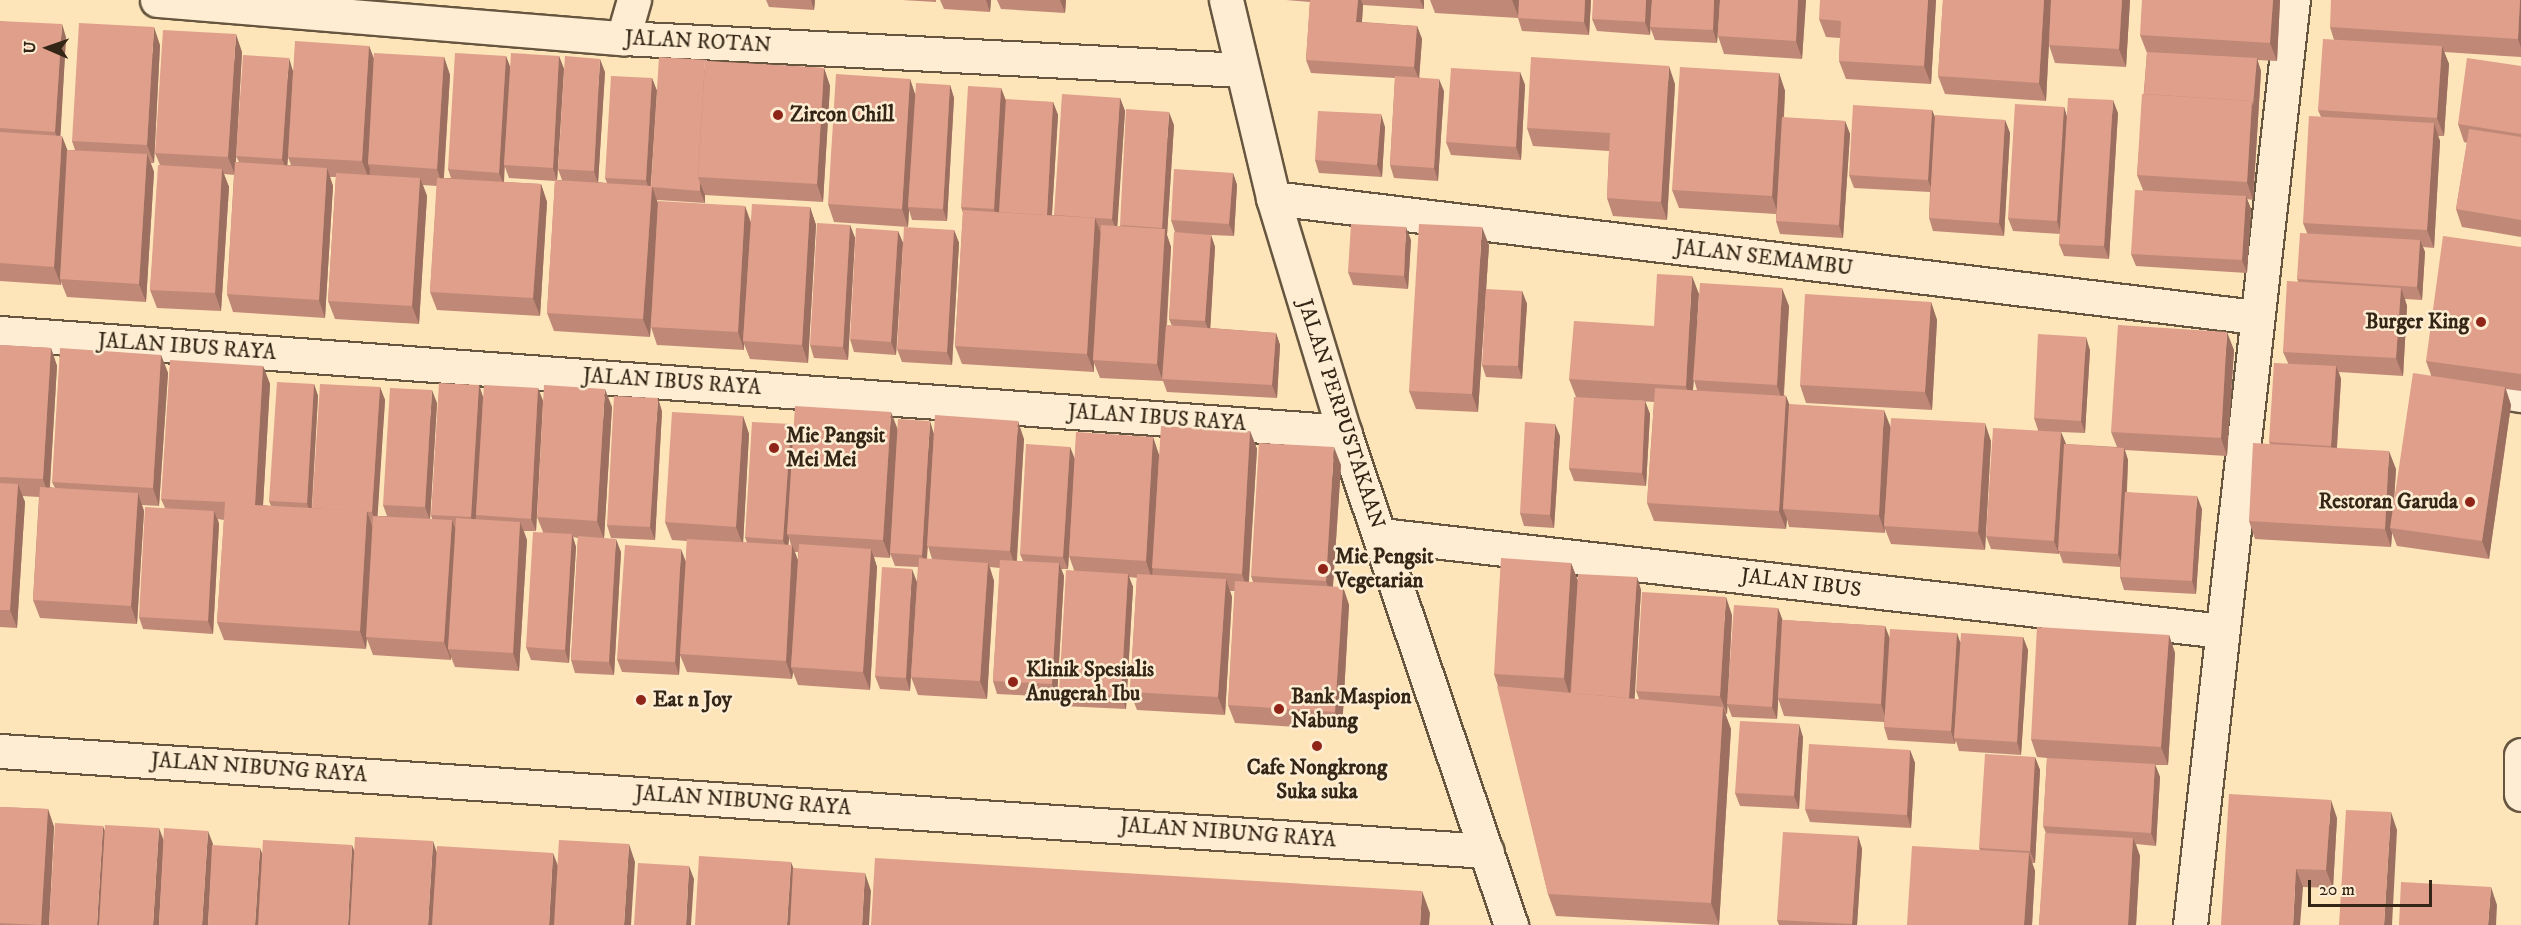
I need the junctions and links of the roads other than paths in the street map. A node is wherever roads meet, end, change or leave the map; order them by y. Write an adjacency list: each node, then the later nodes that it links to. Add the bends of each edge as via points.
1 (157, 0): 5 (street, JALAN ROTAN)
2 (634, 0): 6 (street)
3 (1226, 0): 7 (street, JALAN PERPUSTAKAAN)
4 (2293, 0): 9 (street)
5 (287, 6): 6 (street, JALAN ROTAN)
6 (623, 38): 7 (street, JALAN ROTAN)
7 (1241, 70): 8 (street, JALAN PERPUSTAKAAN)
8 (1273, 198): 9 (street, JALAN SEMAMBU); 13 (street, JALAN PERPUSTAKAAN)
9 (2255, 317): 15 (street)
10 (0, 333): 13 (street, JALAN IBUS RAYA)
11 (2431, 381): 12 (street)
12 (2521, 395)
13 (1344, 432): 14 (street, JALAN PERPUSTAKAAN)
14 (1381, 535): 15 (street, JALAN IBUS); 19 (street, JALAN PERPUSTAKAAN)
15 (2222, 631): 21 (street)
16 (0, 750): 19 (street, JALAN NIBUNG RAYA)
17 (2521, 755): 18 (street)
18 (2521, 794)
19 (1487, 850): 20 (street, JALAN PERPUSTAKAAN)
20 (1511, 925)
21 (2190, 925)

